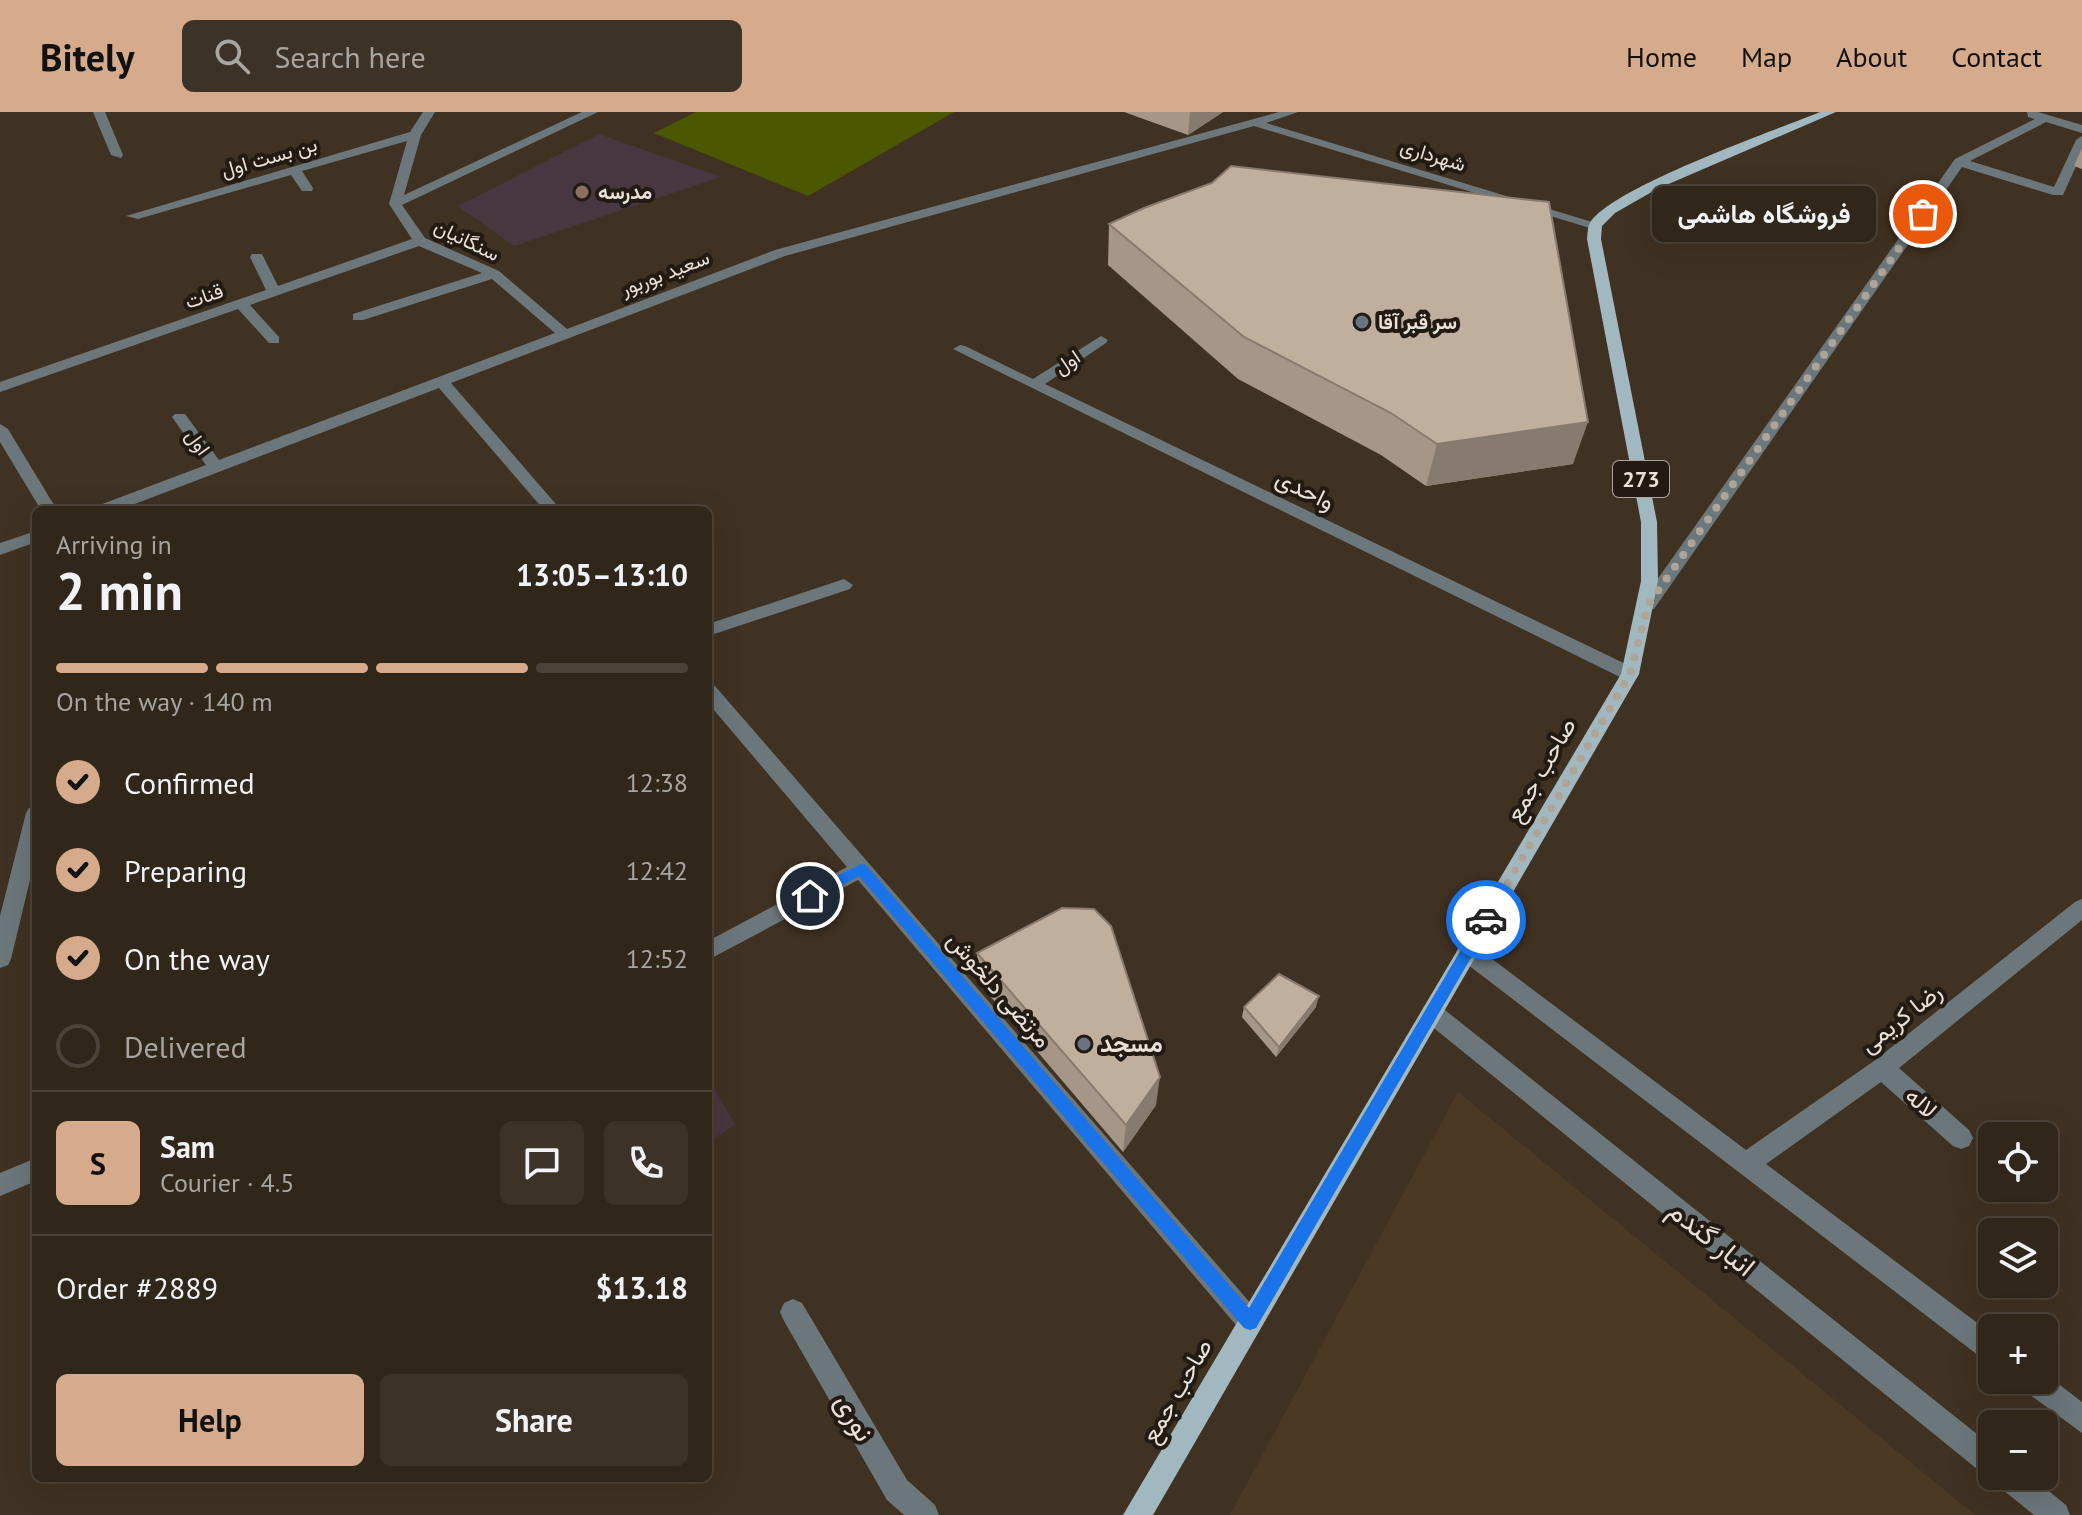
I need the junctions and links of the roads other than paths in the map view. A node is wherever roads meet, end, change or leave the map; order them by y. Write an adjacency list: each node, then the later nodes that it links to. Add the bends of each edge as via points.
1 (99, 112): 12 (street)
2 (429, 112): 10 (street)
3 (592, 112): 16 (street)
4 (1292, 112): 8 (street, سعید بوربور)
5 (1830, 112): 18 (main road, via 1653,186 1610,210)
6 (2026, 112): 7 (street)
7 (2045, 118): 9 (street); 13 (street)
8 (1258, 124): 18 (street, شهرداری); 25 (street, سعید بوربور, via 780,253)
9 (2082, 129)
10 (415, 135): 14 (street, بن بست اول); 16 (street)
11 (2082, 140): 13 (street, via 2058,192)
12 (117, 155)
13 (1959, 162): 41 (street)
14 (295, 171): 15 (street); 17 (street, بن بست اول)
15 (307, 188)
16 (395, 204): 19 (street, سنگانیان)
17 (133, 216)
18 (1595, 225): 41 (main road, صاحب جمع / 273, via 1649,522 1653,561)
19 (420, 241): 21 (street, سنگانیان); 22 (street, قنات)
20 (257, 257): 22 (street)
21 (494, 274): 24 (street); 25 (street, سنگانیان)
22 (274, 292): 23 (street, قنات)
23 (241, 304): 26 (street); 31 (street, قنات)
24 (358, 317)
25 (566, 335): 29 (street, سعید بوربور)
26 (274, 340)
27 (1101, 340): 30 (street, اول)
28 (960, 349): 30 (street, واحدی)
29 (441, 381): 34 (street, سعید بوربور); 37 (street)
30 (1034, 385): 43 (street, واحدی)
31 (0, 387)
32 (180, 417): 34 (street, اول)
33 (0, 429): 35 (street)
34 (216, 467): 36 (street, سعید بوربور)
35 (47, 506)
36 (114, 506)
37 (550, 506)
38 (32, 537): 39 (street)
39 (0, 549)
40 (844, 585): 42 (street)
41 (1648, 605): 43 (main road, صاحب جمع / 273)
42 (712, 629)
43 (1630, 674): 51 (main road, صاحب جمع / 273)
44 (712, 696): 46 (street, مرتضی دلخوش)
45 (32, 829): 48 (street)
46 (861, 869): 50 (street); 60 (street, مرتضی دلخوش)
47 (32, 896): 48 (street)
48 (14, 903): 52 (street)
49 (2082, 908): 54 (street, رضا کریمی)
50 (712, 949)
51 (1467, 952): 53 (main road, صاحب جمع / 273); 56 (street)
52 (0, 959)
53 (1432, 1013): 60 (main road, صاحب جمع / 273); 64 (street, انبار گندم)
54 (1882, 1068): 55 (street, لاله); 56 (street, رضا کریمی)
55 (1961, 1138)
56 (1747, 1163): 61 (street)
57 (32, 1171): 58 (street)
58 (0, 1185)
59 (793, 1312): 66 (street, نوری, via 897,1490)
60 (1250, 1322): 67 (main road, صاحب جمع / 273)
61 (1978, 1339)
62 (2049, 1394): 63 (street)
63 (2082, 1419)
64 (1978, 1452)
65 (2025, 1490): 68 (street)
66 (925, 1515)
67 (1137, 1515)
68 (2056, 1515)

